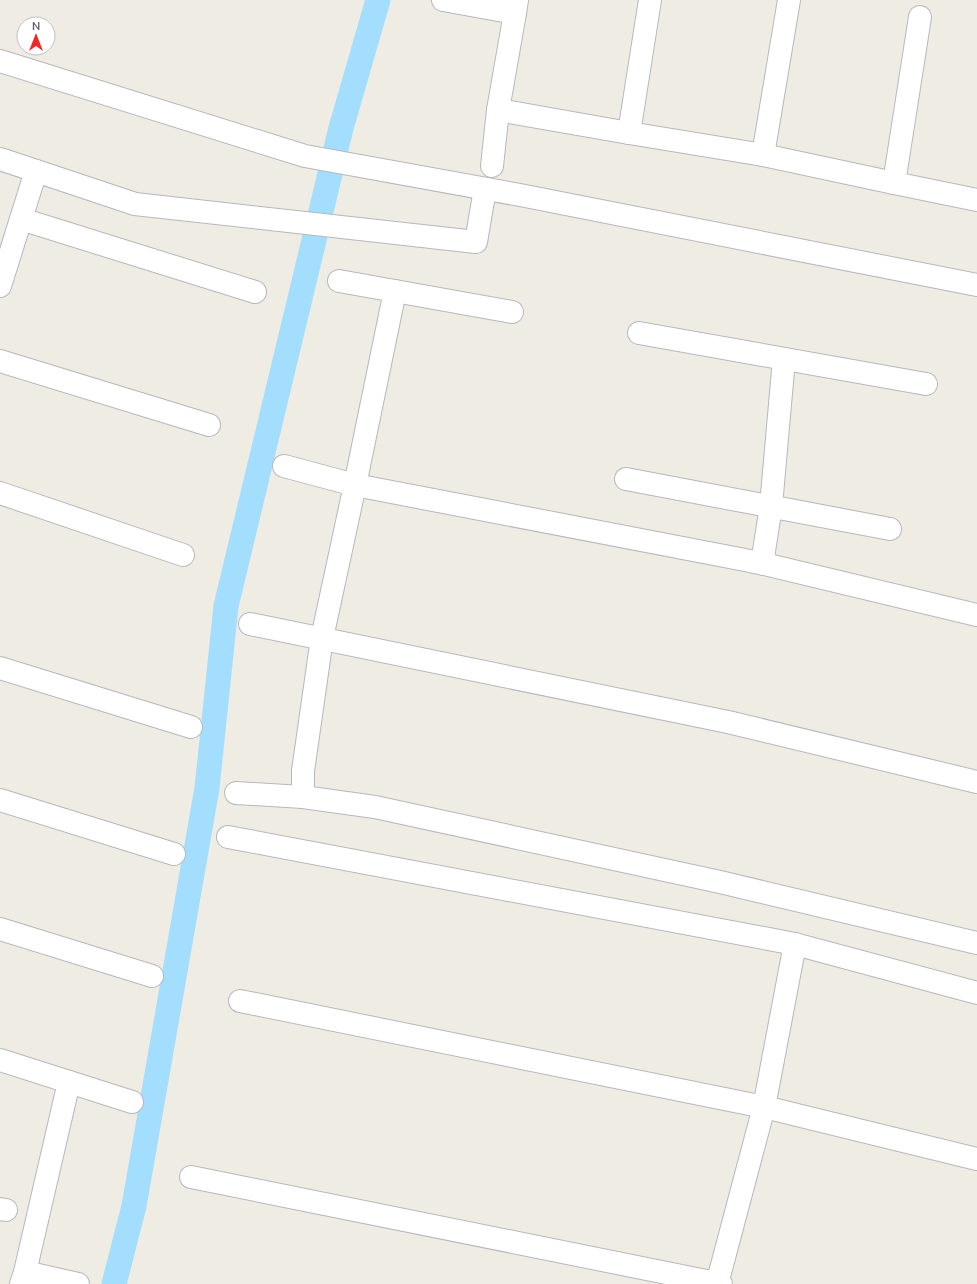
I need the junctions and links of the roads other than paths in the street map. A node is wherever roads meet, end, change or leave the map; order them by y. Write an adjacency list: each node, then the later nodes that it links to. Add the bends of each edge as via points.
1 (443, 0): 4 (street)
2 (650, 0): 8 (street)
3 (789, 0): 9 (street)
4 (516, 6): 7 (street)
5 (920, 17): 13 (street)
6 (0, 61): 14 (street, via 305,156)
7 (498, 110): 8 (street); 11 (street)
8 (629, 133): 9 (street)
9 (763, 155): 13 (street)
10 (0, 159): 12 (street)
11 (492, 166)
12 (36, 171): 14 (street, via 135,204 476,242); 16 (street)
13 (894, 183): 15 (street)
14 (485, 189): 18 (street)
15 (977, 200)
16 (21, 219): 19 (street); 21 (street)
17 (339, 281): 20 (street)
18 (977, 285)
19 (0, 286)
20 (395, 291): 22 (street); 30 (street)
21 (255, 292)
22 (512, 312)
23 (639, 333): 24 (street)
24 (784, 359): 26 (street); 32 (street)
25 (0, 361): 27 (street)
26 (926, 384)
27 (209, 425)
28 (284, 466): 30 (street)
29 (626, 479): 32 (street)
30 (356, 485): 35 (street); 38 (street)
31 (0, 494): 34 (street)
32 (771, 506): 33 (street); 35 (street)
33 (890, 529)
34 (182, 554)
35 (764, 564): 36 (street)
36 (977, 615)
37 (250, 624): 38 (street)
38 (322, 638): 41 (street, via 728,722); 43 (street, via 303,771)
39 (0, 668): 40 (street)
40 (191, 727)
41 (977, 782)
42 (236, 793): 43 (street)
43 (303, 797): 48 (street, via 375,807 720,882)
44 (0, 800): 46 (street)
45 (228, 838): 49 (street)
46 (174, 854)
47 (0, 929): 50 (street)
48 (977, 943)
49 (795, 944): 51 (street); 56 (street)
50 (152, 976)
51 (977, 993)
52 (240, 1001): 56 (street)
53 (0, 1060): 54 (street)
54 (69, 1082): 55 (street); 59 (street)
55 (132, 1102)
56 (764, 1107): 57 (street); 61 (street)
57 (977, 1159)
58 (191, 1177): 61 (street)
59 (23, 1278): 60 (street)
60 (77, 1284)
61 (719, 1284)

